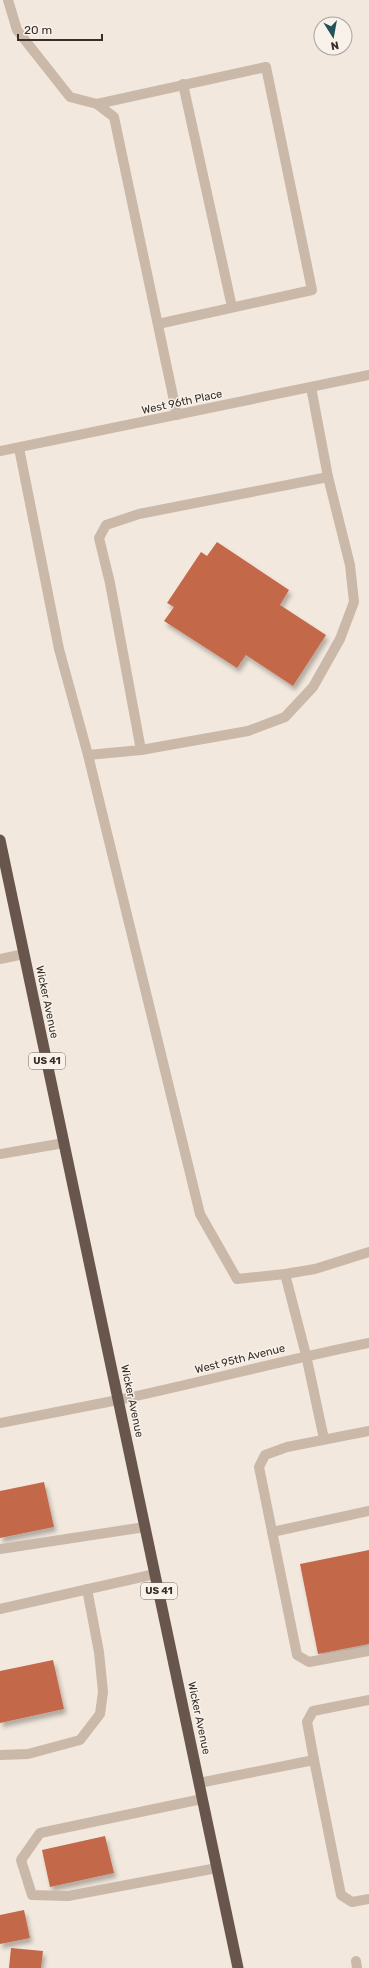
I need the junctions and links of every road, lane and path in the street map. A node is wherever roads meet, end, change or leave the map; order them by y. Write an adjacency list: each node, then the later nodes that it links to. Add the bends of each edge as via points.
1 (8, 0): 3 (street, via 17,30 70,98)
2 (183, 84): 3 (street); 4 (street); 4 (street, via 266,67 312,290)
3 (97, 104): 5 (street, via 114,116)
4 (232, 307): 5 (street)
5 (158, 324): 8 (street)
6 (369, 375): 7 (street, West 96th Place)
7 (311, 387): 8 (street, West 96th Place); 11 (street)
8 (177, 415): 9 (street, West 96th Place)
9 (19, 448): 10 (street, West 96th Place); 13 (street, via 59,649)
10 (0, 452)
11 (328, 477): 12 (street, via 350,565 354,602 340,639 313,687 285,717 248,731); 12 (street, via 139,514 106,525 99,538 110,583)
12 (140, 750): 13 (street)
13 (88, 755): 20 (street, via 200,1214 237,1279)
14 (0, 840): 15 (highway, Wicker Avenue / US 41)
15 (24, 954): 16 (street); 17 (highway, Wicker Avenue / US 41)
16 (0, 959)
17 (64, 1143): 18 (street); 23 (highway, Wicker Avenue / US 41)
18 (0, 1154)
19 (369, 1252): 20 (street, via 315,1269)
20 (285, 1274): 22 (street)
21 (369, 1343): 22 (street, West 95th Avenue)
22 (306, 1355): 23 (street, West 95th Avenue); 26 (street)
23 (118, 1400): 24 (street, West 95th Avenue); 28 (highway, Wicker Avenue / US 41)
24 (0, 1423)
25 (369, 1431): 26 (street)
26 (324, 1439): 29 (street, via 265,1455 259,1467)
27 (369, 1511): 29 (street)
28 (145, 1527): 30 (street); 31 (highway, Wicker Avenue / US 41)
29 (272, 1532): 34 (street, via 297,1655 309,1662)
30 (0, 1549)
31 (155, 1574): 32 (street); 38 (highway, Wicker Avenue / US 41)
32 (87, 1589): 33 (street); 36 (street, via 99,1652 103,1692 100,1714 80,1740 28,1754)
33 (0, 1609)
34 (369, 1651)
35 (369, 1700): 37 (street, via 313,1711 307,1722)
36 (0, 1755)
37 (314, 1760): 38 (street); 41 (street, via 341,1895 352,1902)
38 (199, 1783): 39 (highway, Wicker Avenue / US 41)
39 (202, 1799): 40 (highway, Wicker Avenue / US 41); 40 (street, via 40,1833 21,1860 32,1895 68,1896)
40 (217, 1868): 42 (highway, Wicker Avenue / US 41)
41 (369, 1899)
42 (238, 1968)

